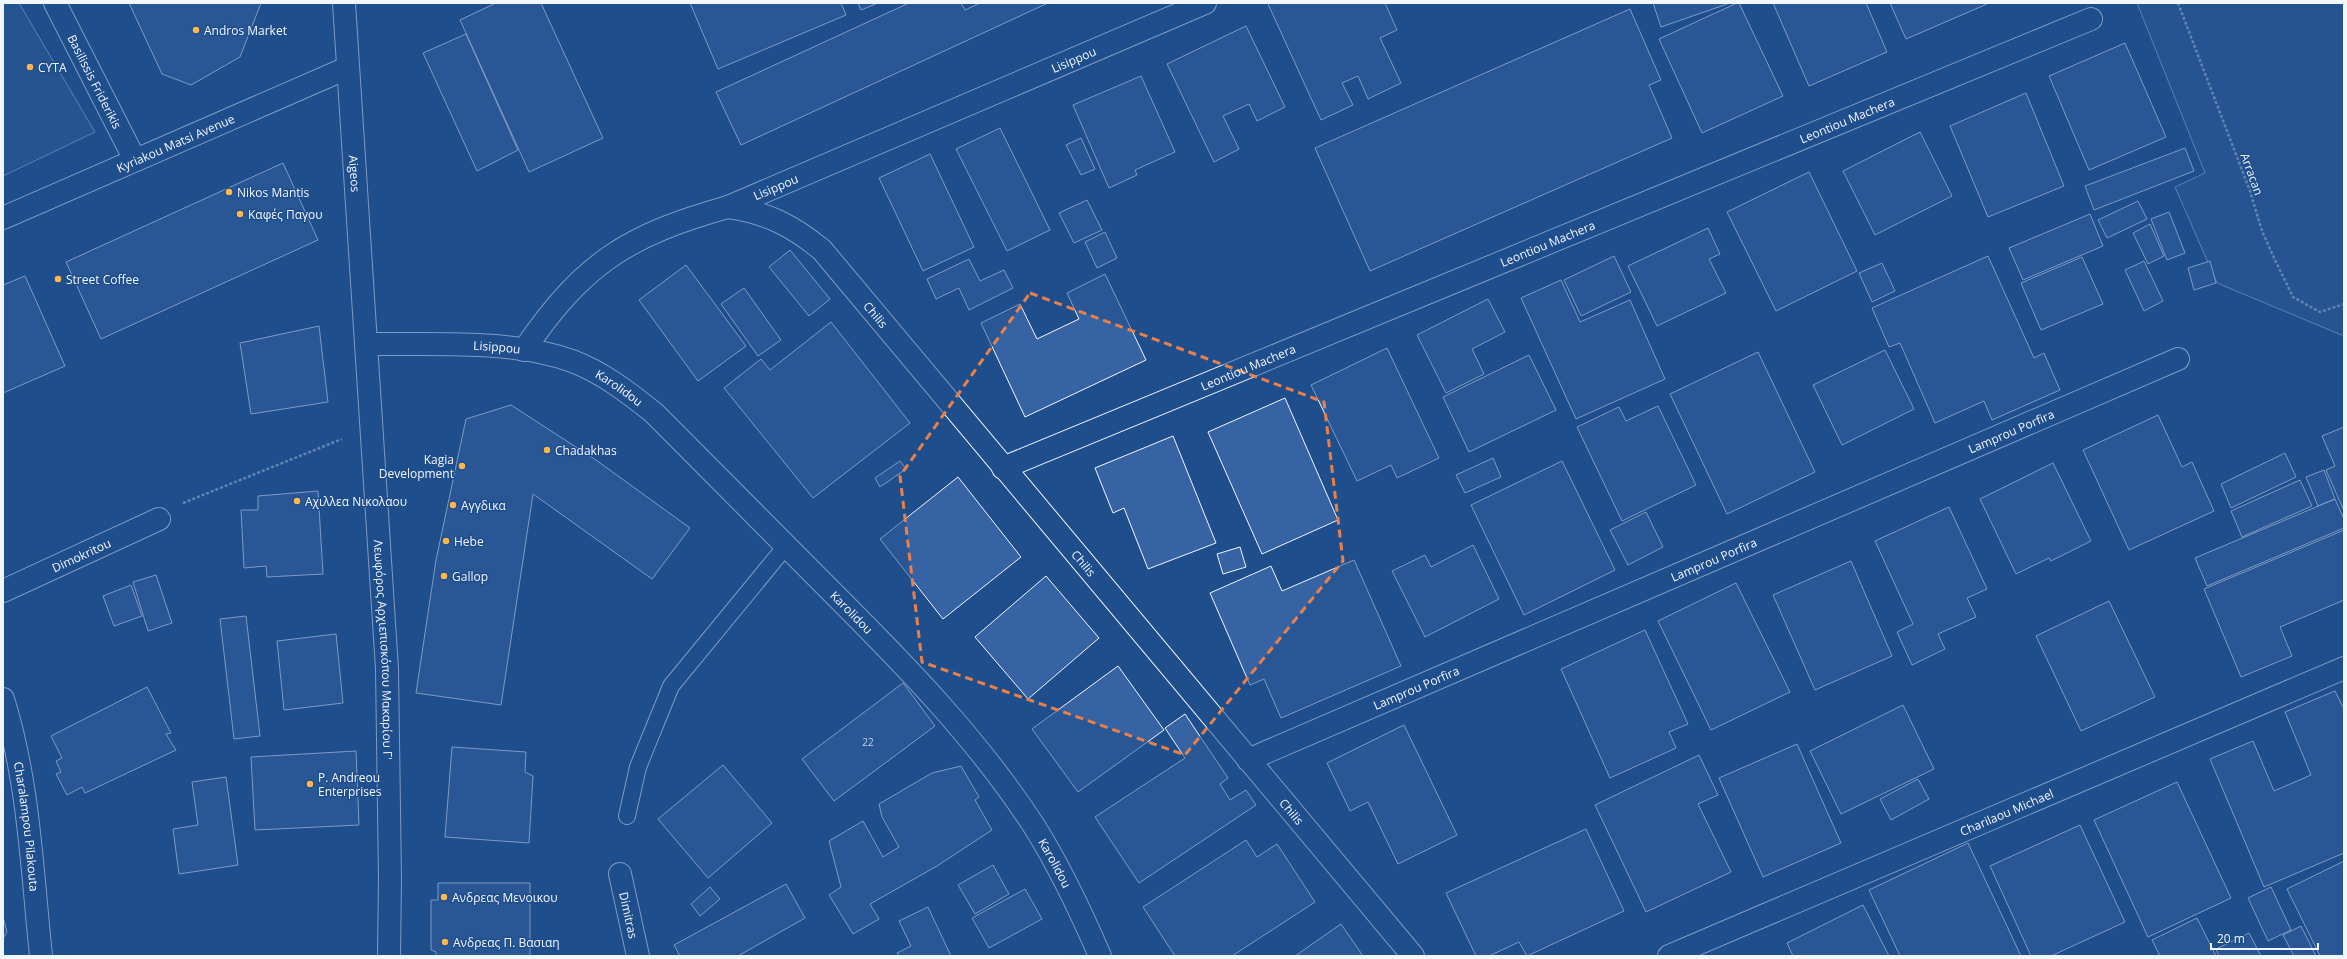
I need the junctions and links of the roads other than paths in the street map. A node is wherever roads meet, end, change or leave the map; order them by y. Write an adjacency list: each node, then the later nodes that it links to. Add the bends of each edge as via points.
1 (55, 3): 6 (street, Basilissis Friderikis)
2 (344, 3): 5 (street, Aigeos)
3 (1205, 3): 7 (street, Lisippou)
4 (2091, 19): 12 (street, Leontiou Machera)
5 (347, 68): 6 (street, Kyriakou Matsi Avenue); 9 (street, Aigeos)
6 (135, 160): 8 (street, Kyriakou Matsi Avenue)
7 (728, 207): 10 (street, Lisippou, via 682,220 646,235 612,254 581,279 555,306); 12 (street, Chilis, via 770,216 799,231 822,250)
8 (3, 218)
9 (366, 344): 10 (street, Lisippou); 22 (street, Λεωφόρος Αρχιεπισκόπου Μακαρίου Γ', via 387,670)
10 (524, 350): 14 (street, Karolidou, via 571,361 630,394 654,413)
11 (2178, 359): 18 (street, Lamprou Porfira)
12 (1003, 468): 18 (street, Chilis)
13 (159, 519): 15 (street, Dimokritou)
14 (786, 546): 19 (lane, via 671,686 638,767); 24 (street, Karolidou, via 932,695 999,775 1035,827 1062,873)
15 (3, 591)
16 (2344, 668): 26 (street, Charilaou Michael)
17 (3, 699): 21 (street, Charalampou Pilakouta, via 20,760)
18 (1248, 760): 25 (street, Chilis)
19 (627, 816)
20 (620, 874): 23 (street, Dimitras)
21 (41, 956)
22 (389, 956)
23 (638, 956)
24 (1100, 956)
25 (1413, 956)
26 (1669, 956)

